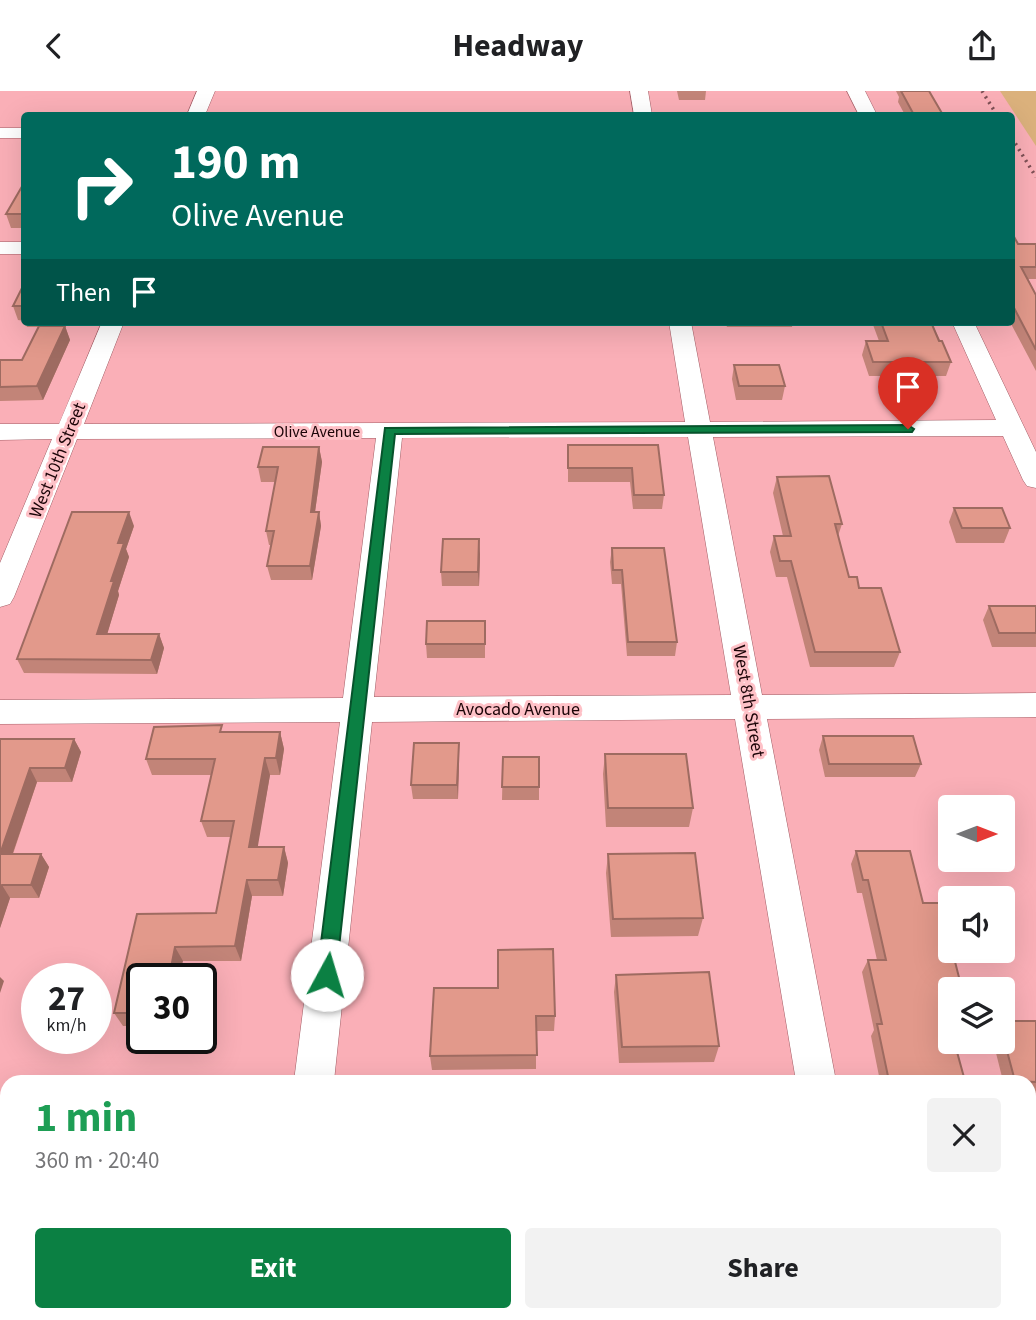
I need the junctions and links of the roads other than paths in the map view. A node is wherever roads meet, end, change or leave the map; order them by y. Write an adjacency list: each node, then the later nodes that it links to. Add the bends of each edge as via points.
1 (206, 91): 4 (street)
2 (639, 91): 5 (street)
3 (856, 91): 6 (street)
4 (197, 112)
5 (642, 112)
6 (866, 112)
7 (0, 133): 8 (street)
8 (21, 133)
9 (0, 248): 10 (street)
10 (21, 248)
11 (111, 326): 18 (street, West 10th Street)
12 (681, 326): 16 (street, West 8th Street)
13 (965, 326): 14 (street)
14 (1012, 428): 16 (street, Olive Avenue); 19 (street)
15 (390, 430): 16 (street, Olive Avenue); 18 (street, Olive Avenue); 23 (street)
16 (700, 431): 22 (street, West 8th Street)
17 (0, 432): 18 (street, Olive Avenue)
18 (68, 432): 20 (street, West 10th Street)
19 (1036, 479)
20 (0, 597)
21 (1036, 705): 22 (street, Avocado Avenue)
22 (751, 708): 23 (street, Avocado Avenue); 26 (street, West 8th Street)
23 (358, 709): 24 (street, Avocado Avenue); 25 (street)
24 (0, 712)
25 (315, 1075)
26 (815, 1075)

